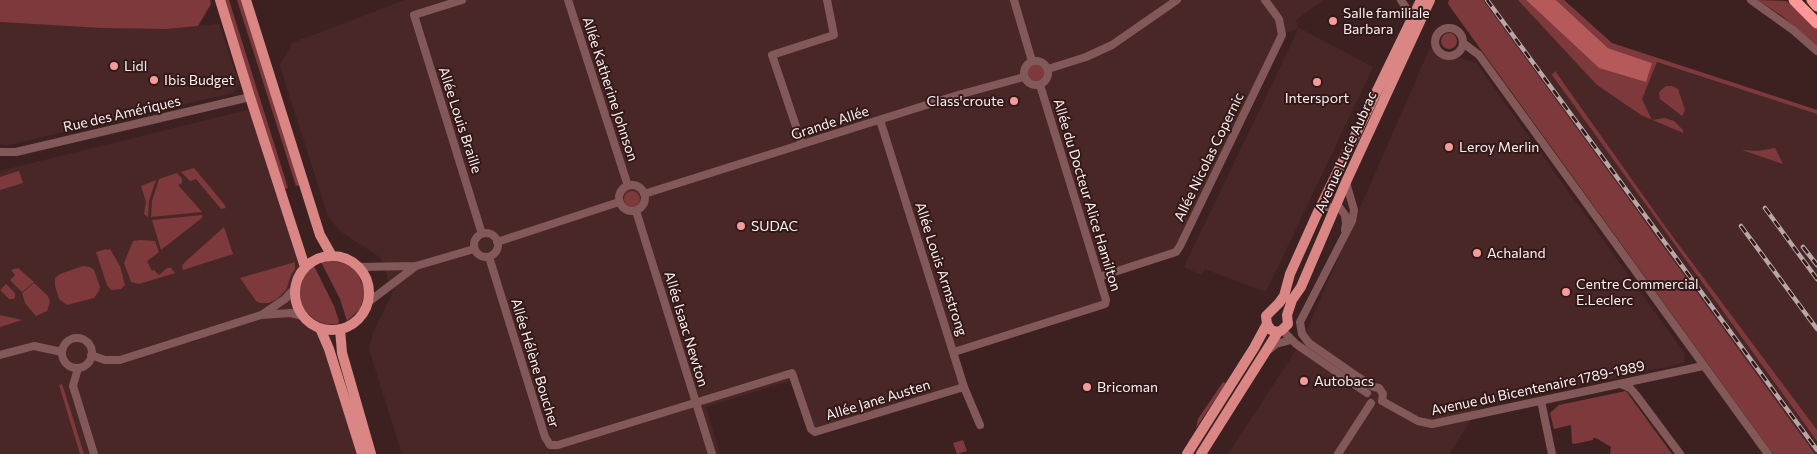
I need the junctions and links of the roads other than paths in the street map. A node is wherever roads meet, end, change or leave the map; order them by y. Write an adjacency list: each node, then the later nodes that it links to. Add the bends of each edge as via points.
1 (220, 0): 24 (main road)
2 (246, 0): 39 (main road, via 320,235)
3 (462, 0): 35 (street, Allée Louis Braille, via 414,15)
4 (568, 0): 29 (street, Allée Katherine Johnson)
5 (827, 0): 26 (street, via 834,35 772,54)
6 (1014, 0): 20 (street)
7 (1177, 0): 21 (street, via 1112,45)
8 (1265, 0): 44 (street, Allée Nicolas Copernic, via 1279,20 1282,35 1180,246 1176,252)
9 (1400, 0): 16 (street, via 1408,11)
10 (1421, 0): 16 (main road, Avenue Lucie Aubrac)
11 (1430, 0): 16 (main road, Avenue Lucie Aubrac)
12 (1751, 0): 19 (street)
13 (1794, 0): 17 (highway)
14 (1812, 0): 15 (highway)
15 (1817, 6)
16 (1418, 16): 28 (main road, Avenue Lucie Aubrac); 33 (main road, Avenue Lucie Aubrac)
17 (1817, 23)
18 (1463, 43): 61 (street, via 1479,55)
19 (1817, 51)
20 (1032, 61): 21 (street, via 1042,62); 22 (street, via 1025,67)
21 (1048, 69): 23 (street, via 1047,79)
22 (1024, 77): 23 (street, via 1030,84); 25 (street, Grande Allée)
23 (1040, 85): 44 (street, Allée du Docteur Alice Hamilton)
24 (250, 97): 27 (street, Rue des Amériques, via 16,152); 42 (main road)
25 (880, 120): 26 (street, Grande Allée); 57 (street, Allée Louis Armstrong)
26 (802, 144): 30 (street, Grande Allée)
27 (0, 152)
28 (1346, 182): 32 (main road, Avenue Lucie Aubrac); 36 (street, via 1354,210)
29 (628, 186): 30 (street, via 638,187); 31 (street, via 620,192)
30 (644, 194): 34 (street, via 643,204)
31 (619, 202): 34 (street, via 626,210); 37 (street)
32 (1336, 206): 33 (street); 36 (street, via 1345,215); 49 (main road, Avenue Lucie Aubrac)
33 (1320, 207): 47 (main road, Avenue Lucie Aubrac, via 1290,274 1284,296)
34 (636, 211): 71 (street, Allée Isaac Newton)
35 (482, 234): 37 (street, via 491,234); 38 (street, via 475,240)
36 (1345, 235): 66 (street, via 1300,322 1302,334 1309,343)
37 (497, 242): 40 (street, via 496,251)
38 (474, 249): 40 (street, via 480,256); 41 (street)
39 (332, 256): 42 (main road, via 316,259); 43 (main road, via 342,257)
40 (489, 257): 71 (street, Allée Hélène Boucher, via 550,445)
41 (416, 266): 43 (street); 46 (street)
42 (305, 267): 45 (main road)
43 (358, 267): 46 (main road, via 365,277)
44 (1100, 277): 57 (street, Allée du Docteur Alice Hamilton, via 1105,304)
45 (295, 288): 48 (street); 50 (main road)
46 (368, 303): 53 (main road, via 354,323)
47 (1274, 309): 49 (main road, via 1280,309); 51 (main road, Avenue Lucie Aubrac, via 1266,316)
48 (261, 315): 50 (street, via 290,312); 60 (street, via 120,360 105,360)
49 (1287, 315): 54 (main road, Avenue Lucie Aubrac, via 1288,324)
50 (303, 316): 52 (main road)
51 (1266, 324): 54 (main road, via 1271,330); 78 (main road, Avenue Lucie Aubrac)
52 (320, 328): 53 (main road); 75 (main road)
53 (340, 329): 76 (main road, via 342,353)
54 (1280, 331): 55 (street); 58 (main road, Avenue Lucie Aubrac)
55 (1291, 340): 58 (street, via 1276,344); 67 (street)
56 (62, 352): 59 (street, via 34,346); 60 (street, via 66,343 79,339 90,346); 62 (street, via 64,362)
57 (954, 352): 65 (street, Allée Louis Armstrong)
58 (1264, 354): 79 (main road, Avenue Lucie Aubrac)
59 (0, 355)
60 (91, 355): 62 (street, via 87,364)
61 (1704, 366): 63 (street, Avenue du Bicentenaire 1789-1989); 83 (street)
62 (78, 368): 74 (street, via 74,386)
63 (1647, 378): 64 (street, Avenue du Bicentenaire 1789-1989); 68 (street, via 1637,386)
64 (1622, 384): 68 (street); 70 (street, Avenue du Bicentenaire 1789-1989)
65 (964, 386): 71 (street, Allée Jane Austen, via 815,432 811,430 792,373); 73 (street, Allée Louis Armstrong)
66 (1374, 387): 67 (street); 69 (street, via 1382,391)
67 (1367, 393): 72 (street)
68 (1636, 395): 82 (street)
69 (1382, 401): 70 (street, Avenue du Bicentenaire 1789-1989, via 1411,418 1432,424); 72 (street)
70 (1541, 401): 81 (street)
71 (695, 402): 77 (street, Allée Isaac Newton)
72 (1370, 403): 80 (street)
73 (980, 425)
74 (94, 454)
75 (362, 454)
76 (371, 454)
77 (712, 454)
78 (1187, 454)
79 (1201, 454)
80 (1338, 454)
81 (1552, 454)
82 (1680, 454)
83 (1768, 454)

